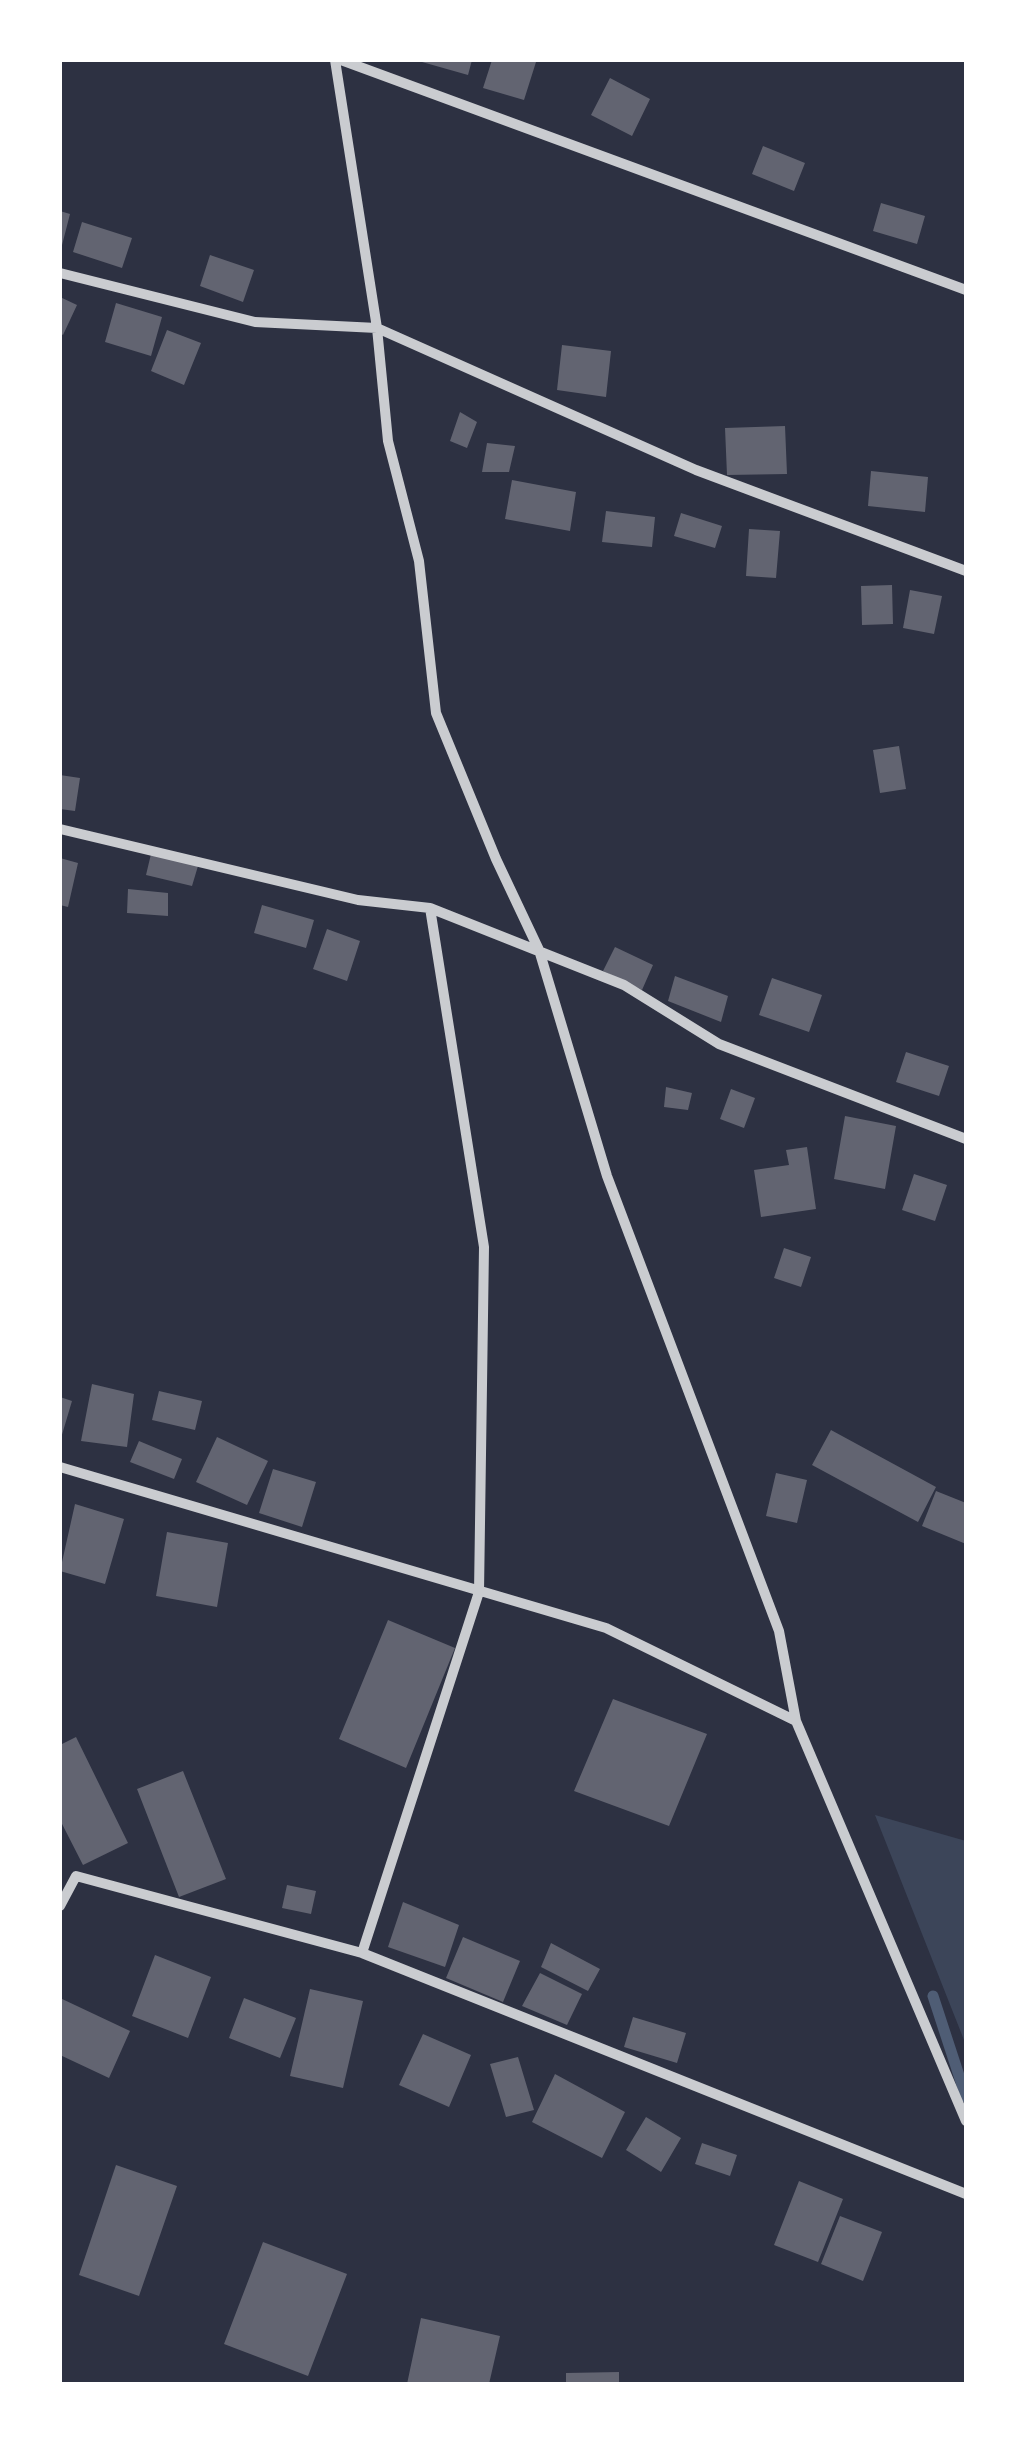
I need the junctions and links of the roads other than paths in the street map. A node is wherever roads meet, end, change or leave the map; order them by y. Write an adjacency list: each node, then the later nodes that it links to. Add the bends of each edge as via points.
1 (338, 60): 3 (street); 4 (street)
2 (60, 274): 4 (street, via 254,322)
3 (966, 290)
4 (377, 328): 5 (street, via 696,470); 8 (street, via 388,441 419,561 436,713)
5 (966, 571)
6 (60, 829): 7 (street, via 358,900)
7 (430, 908): 8 (street); 11 (street, via 484,1247)
8 (539, 950): 9 (street, via 624,986 719,1044); 12 (street, via 607,1176 779,1630)
9 (966, 1139)
10 (60, 1468): 11 (street)
11 (479, 1592): 12 (street, via 606,1628); 14 (street)
12 (796, 1721): 15 (street)
13 (60, 1906): 14 (street, via 76,1876)
14 (362, 1953): 16 (street)
15 (966, 2122)
16 (966, 2194)

